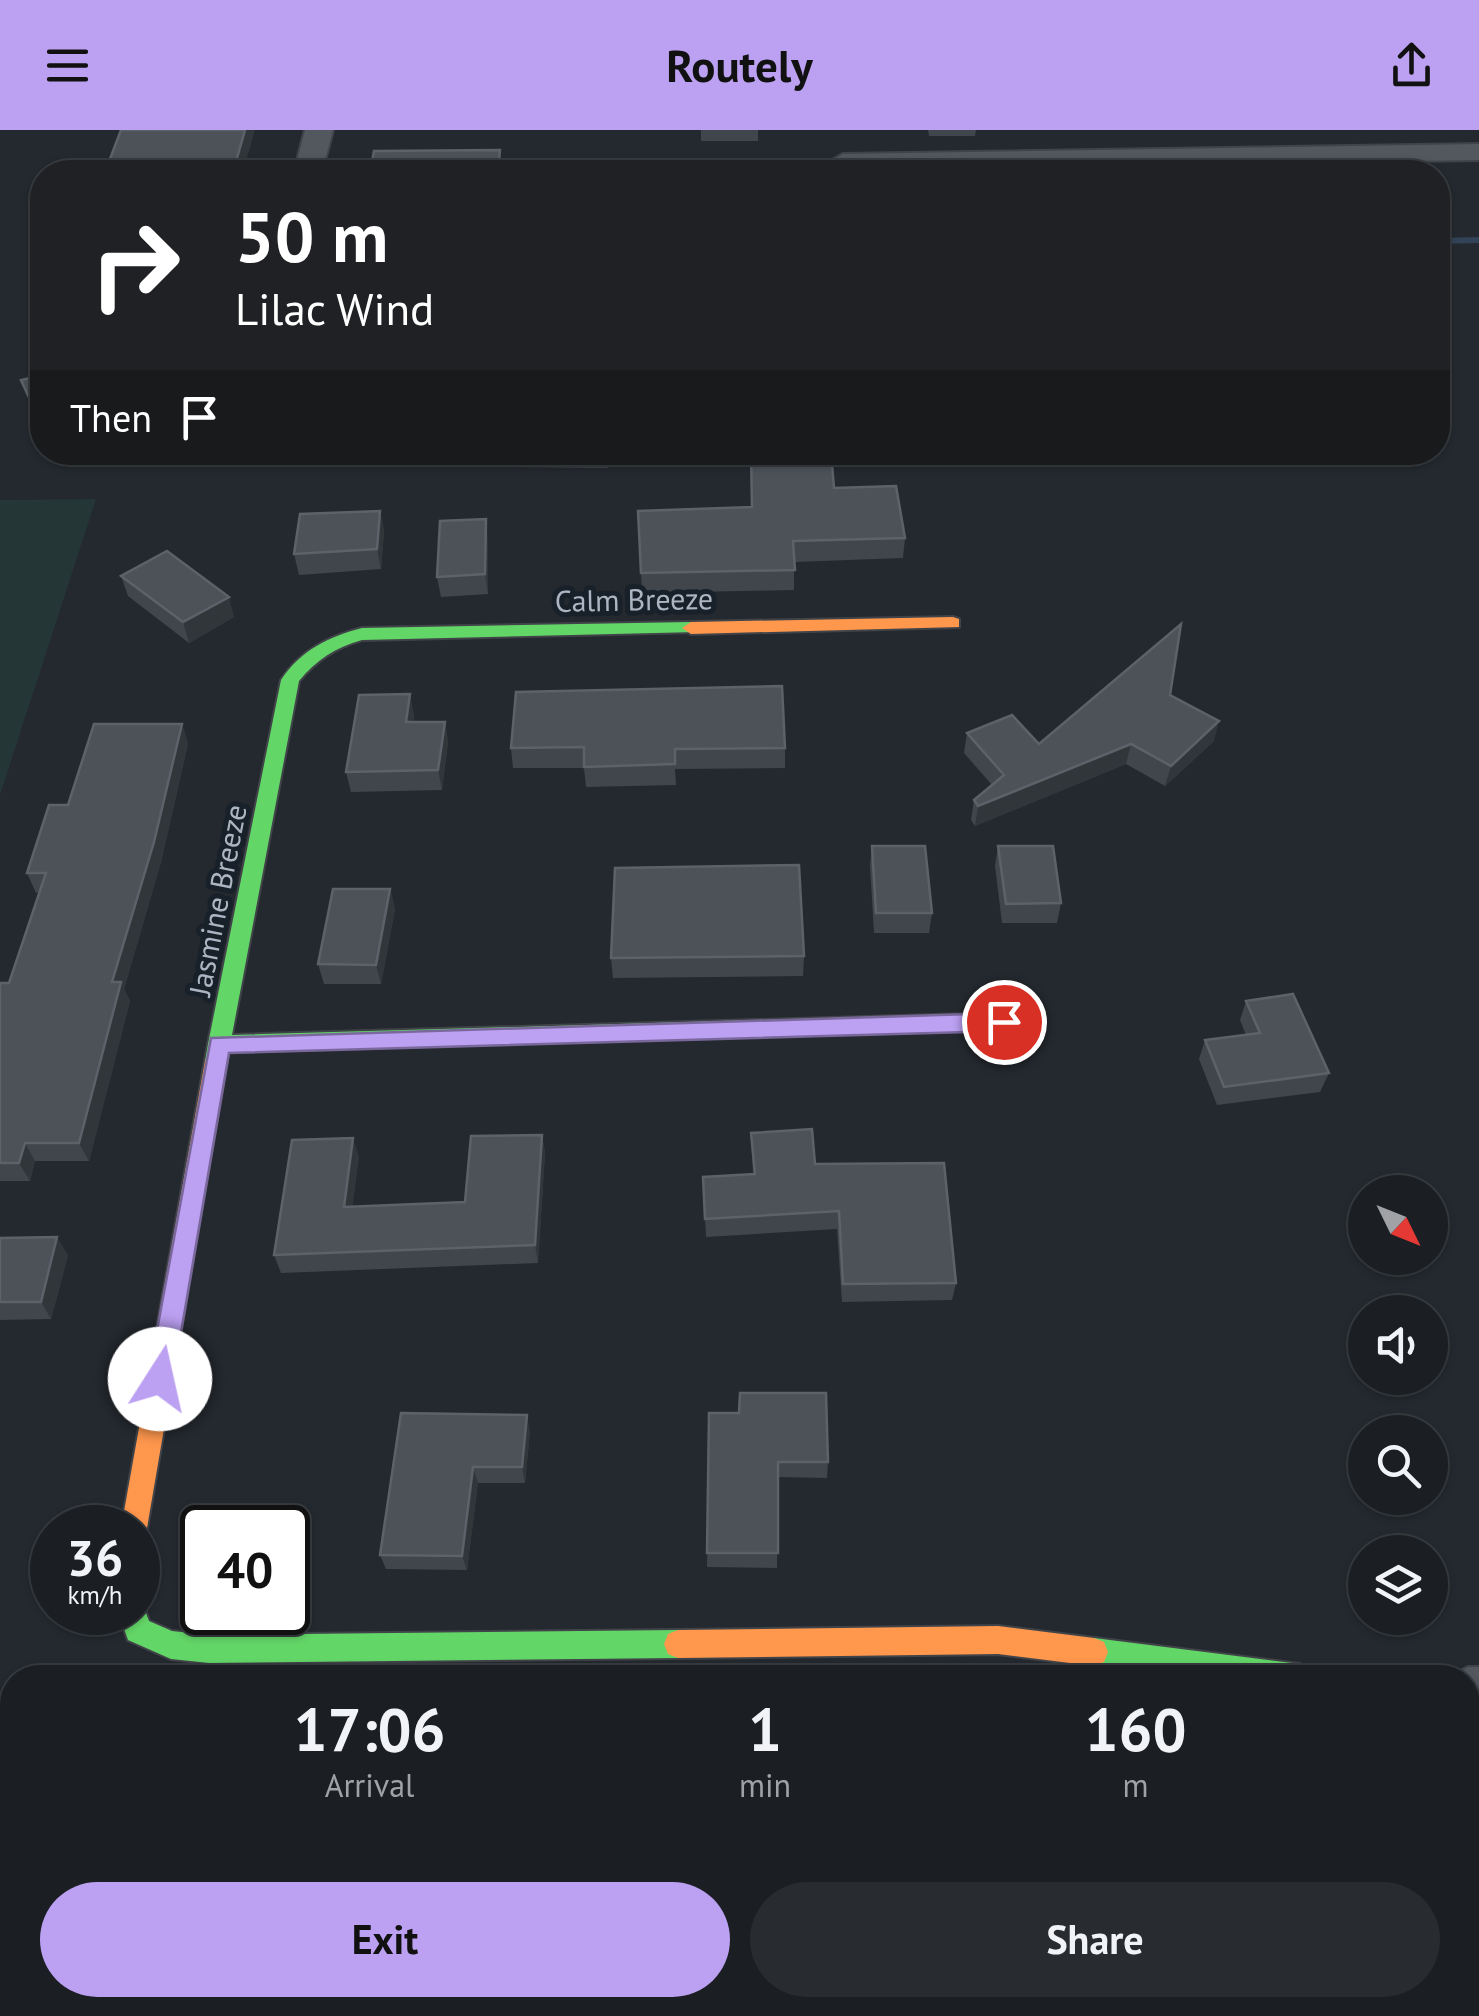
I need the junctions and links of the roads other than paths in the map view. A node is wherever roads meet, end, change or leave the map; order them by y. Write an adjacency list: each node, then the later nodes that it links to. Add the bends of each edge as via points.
1 (319, 130): 5 (street)
2 (837, 130): 6 (street)
3 (1255, 142): 4 (street); 7 (street)
4 (1479, 152)
5 (311, 160)
6 (843, 160)
7 (959, 160)
8 (953, 623): 9 (street, Calm Breeze, via 362,634)
9 (318, 649): 11 (street, Jasmine Breeze, via 290,680)
10 (1004, 1022): 11 (street)
11 (219, 1044): 12 (street, Jasmine Breeze)
12 (138, 1505)
13 (157, 1635): 14 (street, via 171,1644 209,1649)
14 (1000, 1659): 15 (street)
15 (1095, 1665)

